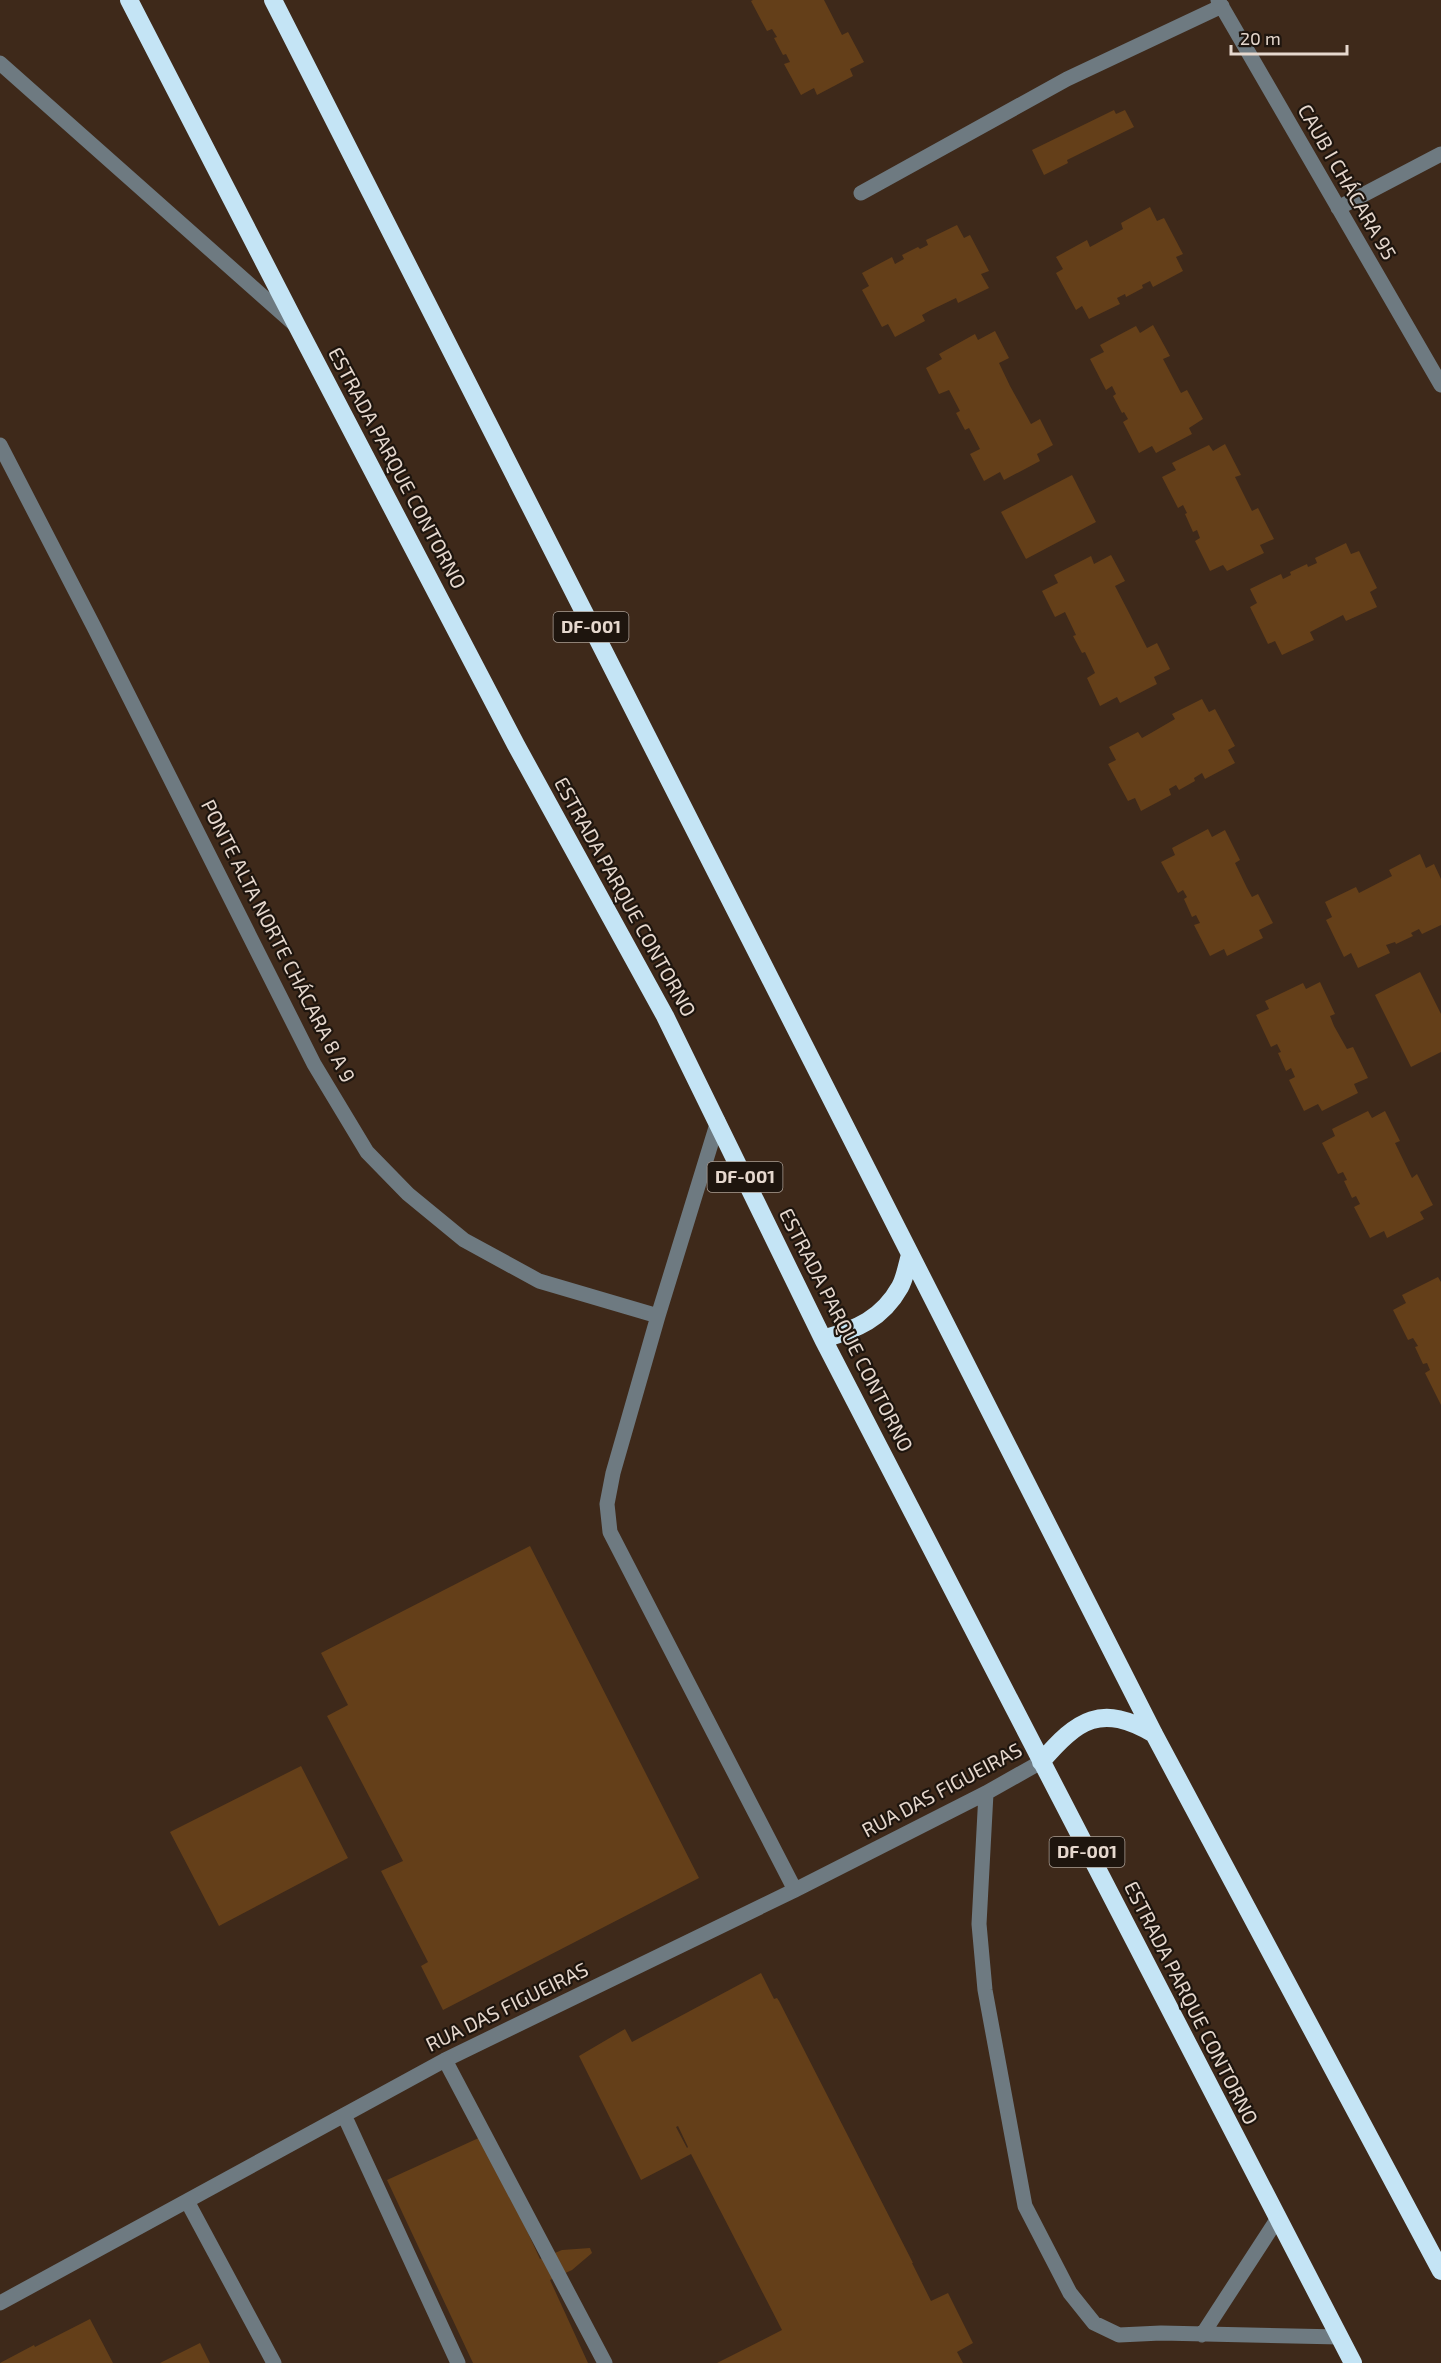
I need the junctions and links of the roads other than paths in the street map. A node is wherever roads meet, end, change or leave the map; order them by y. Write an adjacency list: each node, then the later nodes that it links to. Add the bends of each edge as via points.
1 (129, 0): 8 (highway, ESTRADA PARQUE CONTORNO / DF-001)
2 (273, 0): 12 (highway, DF-001)
3 (1220, 3): 6 (street, via 1067,79); 7 (street, CAUB I CHÁCARA 95)
4 (0, 63): 8 (street)
5 (1441, 154): 7 (street)
6 (861, 193)
7 (1338, 208): 9 (street, CAUB I CHÁCARA 95)
8 (297, 326): 11 (highway, ESTRADA PARQUE CONTORNO / DF-001)
9 (1441, 385)
10 (0, 445): 13 (street, PONTE ALTA NORTE CHÁCARA 8 A 9, via 314,1064 367,1152 408,1194 474,1245 539,1281)
11 (718, 1121): 13 (street); 14 (highway, ESTRADA PARQUE CONTORNO / DF-001)
12 (910, 1255): 14 (highway, via 900,1286 881,1312 855,1330); 15 (highway, DF-001)
13 (657, 1316): 18 (street, via 607,1504 610,1532)
14 (823, 1339): 16 (highway, ESTRADA PARQUE CONTORNO / DF-001)
15 (1154, 1734): 16 (highway, via 1135,1723 1113,1718 1091,1720 1070,1730); 23 (highway, DF-001)
16 (1041, 1762): 17 (street, RUA DAS FIGUEIRAS); 22 (highway, ESTRADA PARQUE CONTORNO / DF-001)
17 (986, 1793): 18 (street, RUA DAS FIGUEIRAS); 25 (street, via 979,1924 984,1979 1025,2206 1070,2293 1094,2323 1119,2336)
18 (795, 1890): 19 (street, RUA DAS FIGUEIRAS)
19 (445, 2060): 20 (street, RUA DAS FIGUEIRAS); 29 (street)
20 (344, 2115): 21 (street, RUA DAS FIGUEIRAS); 28 (street)
21 (187, 2201): 24 (street, RUA DAS FIGUEIRAS); 27 (street)
22 (1278, 2218): 25 (street); 26 (highway, ESTRADA PARQUE CONTORNO / DF-001)
23 (1441, 2271)
24 (0, 2303)
25 (1202, 2335): 26 (street)
26 (1340, 2337): 30 (highway, ESTRADA PARQUE CONTORNO / DF-001)
27 (274, 2363)
28 (458, 2363)
29 (605, 2363)
30 (1353, 2363)

